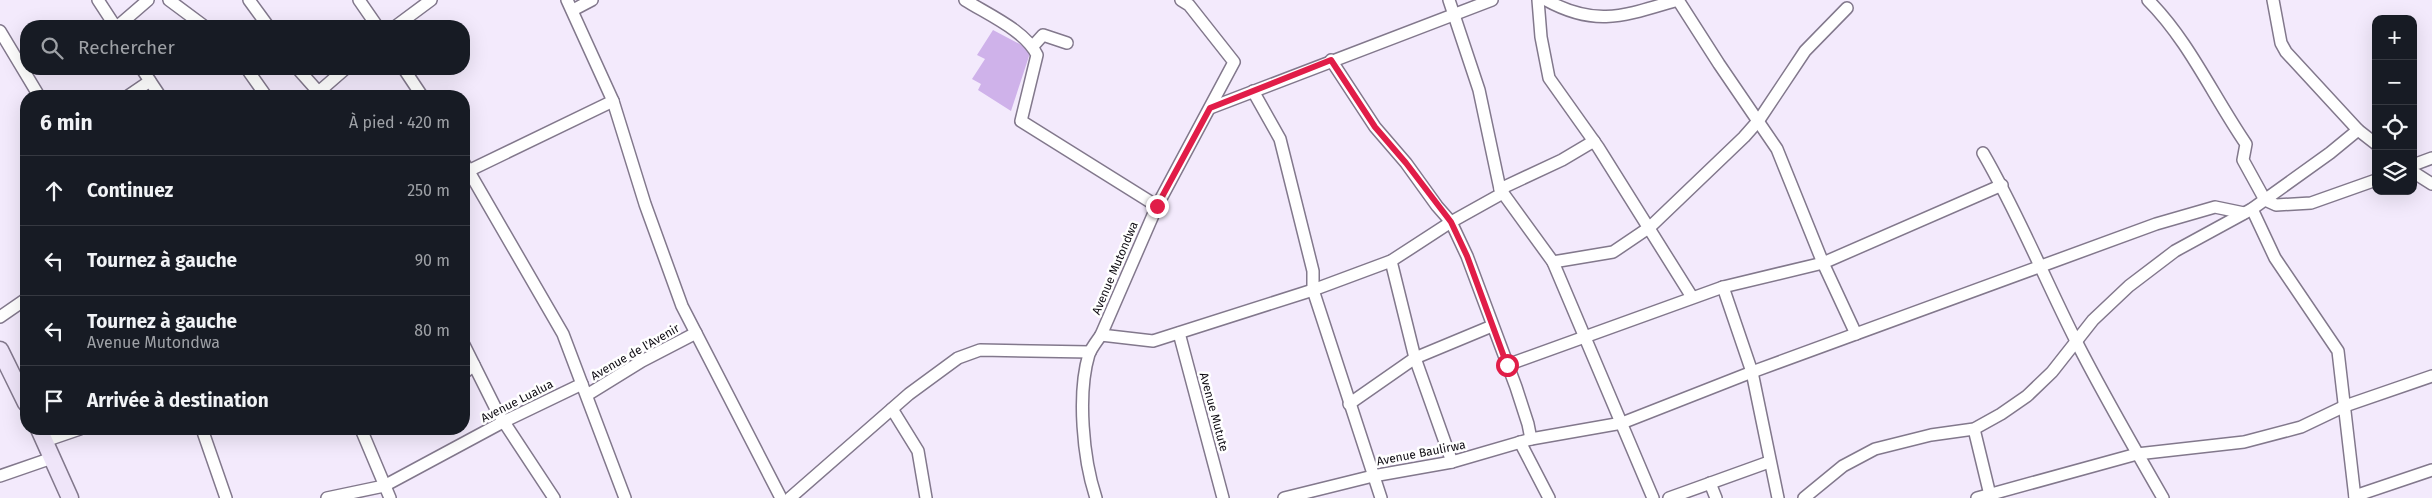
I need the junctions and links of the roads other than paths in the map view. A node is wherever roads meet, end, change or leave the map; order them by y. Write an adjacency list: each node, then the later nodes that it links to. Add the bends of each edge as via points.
1 (98, 0): 21 (street)
2 (148, 0): 22 (street)
3 (169, 0): 23 (street)
4 (249, 0): 24 (street)
5 (359, 0): 25 (street)
6 (430, 0): 26 (street)
7 (566, 0): 19 (street)
8 (592, 0): 19 (street)
9 (965, 0): 29 (street)
10 (1181, 0): 48 (street, Avenue Mutondwa, via 1189,5 1234,62)
11 (1449, 0): 20 (street)
12 (1492, 0): 20 (street)
13 (1538, 0): 51 (street, via 1549,78)
14 (1546, 0): 15 (street, via 1566,11 1600,18 1615,18)
15 (1678, 0): 49 (street, via 1718,64)
16 (2148, 0): 63 (street, via 2164,16 2246,144 2243,160)
17 (2273, 0): 50 (street, via 2281,43 2286,52)
18 (1847, 8): 49 (street, via 1805,51)
19 (573, 10): 47 (street)
20 (1454, 14): 30 (street); 62 (street, via 1479,90)
21 (112, 20)
22 (123, 20)
23 (196, 20)
24 (264, 20)
25 (373, 20)
26 (404, 20)
27 (0, 31): 31 (street)
28 (1067, 43): 29 (street, via 1043,35)
29 (1033, 46): 64 (street, via 1037,55 1021,121)
30 (1331, 60): 46 (street); 66 (street, via 1375,127)
31 (20, 64)
32 (26, 75): 39 (street)
33 (146, 75): 38 (street)
34 (252, 75): 42 (street)
35 (303, 75): 43 (street)
36 (339, 75): 44 (street)
37 (408, 75): 45 (street)
38 (150, 81): 40 (street); 41 (street)
39 (35, 90)
40 (137, 90)
41 (156, 90)
42 (262, 90)
43 (314, 90)
44 (323, 90)
45 (418, 90)
46 (1254, 91): 48 (street); 73 (street, via 1280,139 1313,271)
47 (613, 101): 56 (street); 78 (street, via 645,204 682,306)
48 (1210, 108): 64 (street, Avenue Mutondwa)
49 (1759, 120): 67 (street); 70 (street, via 1777,149)
50 (2358, 130): 52 (street); 63 (street)
51 (1594, 141): 62 (street); 67 (street)
52 (2372, 141)
53 (1983, 153): 61 (street)
54 (2432, 158): 55 (street)
55 (2417, 163)
56 (470, 167)
57 (2417, 175): 60 (street)
58 (470, 177): 93 (street, via 563,334)
59 (2372, 181): 63 (street, via 2312,203 2276,205)
60 (2432, 184)
61 (2002, 186): 70 (street); 71 (street)
62 (1502, 191): 66 (street); 69 (street)
63 (2265, 200): 65 (street)
64 (1157, 206): 81 (street, Avenue Mutondwa)
65 (2248, 211): 71 (street, Avenue Baulirwa, via 2218,206 2156,224); 83 (street, via 2170,254 2129,286); 97 (street, via 2275,258 2335,344 2341,364)
66 (1451, 222): 68 (street); 77 (street)
67 (1650, 227): 69 (street, via 1613,252); 74 (street)
68 (1391, 261): 73 (street); 87 (street)
69 (1553, 262): 82 (street)
70 (1823, 263): 72 (street); 80 (street)
71 (2043, 266): 80 (street, Avenue Baulirwa); 83 (street)
72 (1724, 286): 74 (street); 91 (street)
73 (1313, 290): 79 (street); 96 (street)
74 (1692, 297): 82 (street)
75 (20, 303): 76 (street)
76 (0, 317)
77 (1492, 326): 87 (street); 89 (street)
78 (696, 333): 95 (street, Avenue de l'Avenir); 125 (street)
79 (1180, 333): 81 (street, via 1153,341); 129 (street, Avenue Mutute)
80 (1856, 334): 91 (street, Avenue Baulirwa)
81 (1101, 335): 85 (street, Avenue Mutondwa)
82 (1584, 336): 89 (street); 100 (street)
83 (2076, 340): 101 (street, via 2052,372 2027,396); 106 (street)
84 (0, 350): 94 (main road)
85 (1090, 352): 98 (street, via 980,350 969,353 918,386); 128 (street, Avenue Mutondwa, via 1082,387 1087,460)
86 (470, 357): 88 (street)
87 (1415, 358): 96 (street); 108 (street)
88 (474, 365): 90 (street); 99 (street)
89 (1507, 365): 105 (street, via 1528,424)
90 (470, 368)
91 (1752, 372): 100 (street, Avenue Baulirwa); 109 (street)
92 (2432, 376): 97 (street)
93 (582, 384): 95 (street); 99 (street, Avenue Lualua)
94 (20, 391)
95 (587, 395): 124 (street)
96 (1349, 404): 112 (street)
97 (2345, 406): 106 (street, via 2302,427 2244,442); 118 (street)
98 (892, 409): 126 (street); 127 (street, via 918,451)
99 (504, 422): 114 (street, Avenue Lualua); 123 (street)
100 (1622, 423): 105 (street, Avenue Baulirwa); 133 (street)
101 (1974, 430): 117 (street); 137 (street, via 1931,435 1875,449 1843,466)
102 (42, 435): 107 (main road)
103 (204, 435): 120 (street)
104 (363, 435): 114 (street)
105 (1525, 440): 108 (street, Avenue Baulirwa); 132 (street)
106 (2137, 454): 115 (street); 140 (street)
107 (52, 458): 111 (street); 119 (main road)
108 (1452, 462): 112 (street, Avenue Baulirwa)
109 (1769, 462): 113 (street); 136 (street)
110 (2432, 470): 118 (street)
111 (0, 476)
112 (1373, 476): 116 (street, Avenue Baulirwa); 131 (street)
113 (1710, 483): 134 (street); 135 (street)
114 (384, 486): 121 (street, Avenue Lualua); 122 (street)
115 (2012, 488): 117 (street); 139 (street)
116 (1321, 494): 130 (street, Avenue Baulirwa)
117 (1990, 494): 138 (street)
118 (2355, 497)
119 (70, 498)
120 (226, 498)
121 (327, 498)
122 (390, 498)
123 (554, 498)
124 (625, 498)
125 (781, 498)
126 (790, 498)
127 (926, 498)
128 (1096, 498)
129 (1223, 498)
130 (1284, 498)
131 (1381, 498)
132 (1549, 498)
133 (1653, 498)
134 (1669, 498)
135 (1716, 498)
136 (1778, 498)
137 (1804, 498)
138 (1977, 498)
139 (2005, 498)
140 (2163, 498)

